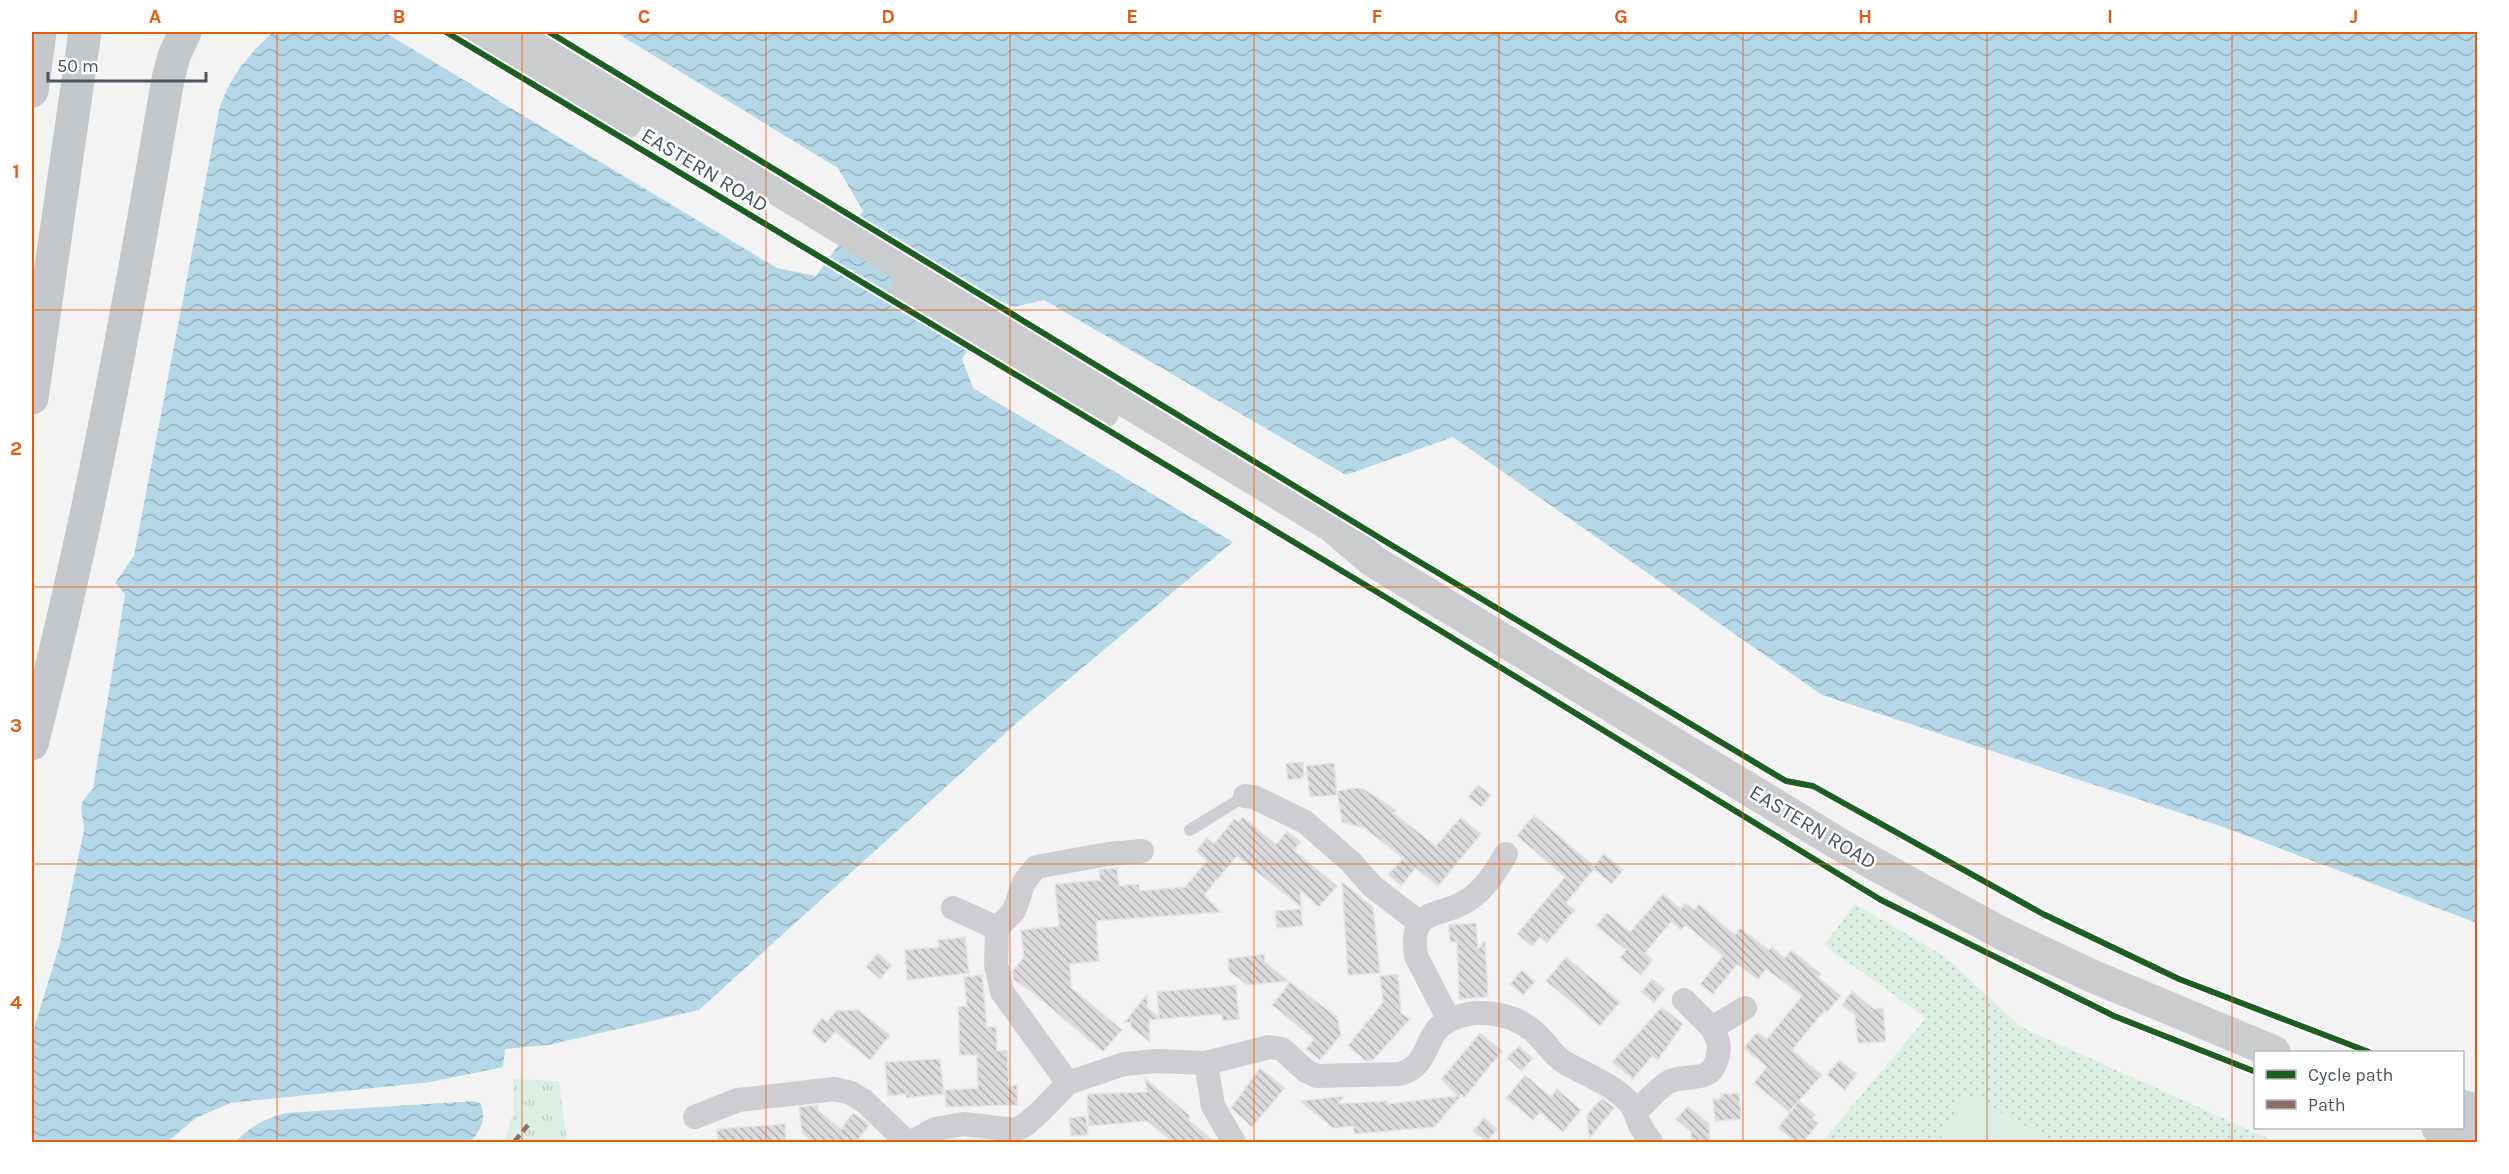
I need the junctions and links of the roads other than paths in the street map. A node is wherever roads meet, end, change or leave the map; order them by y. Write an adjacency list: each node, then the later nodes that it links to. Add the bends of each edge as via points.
1 (40, 32): 6 (highway)
2 (85, 32): 8 (highway)
3 (186, 32): 9 (highway, via 168,79 131,297 58,641)
4 (472, 32): 7 (main road, EASTERN ROAD)
5 (519, 32): 7 (main road, EASTERN ROAD)
6 (32, 91)
7 (733, 174): 21 (main road, EASTERN ROAD, via 1045,364 1321,544 1373,561 1844,847 2003,934)
8 (32, 398)
9 (32, 744)
10 (1245, 796): 11 (lane); 15 (street, via 1305,822 1372,886)
11 (1190, 830)
12 (1142, 851): 16 (street, via 1036,867 1024,882 1014,911)
13 (1506, 854): 15 (street, via 1471,898 1435,911)
14 (953, 908): 16 (street)
15 (1420, 923): 19 (street, via 1416,956)
16 (997, 928): 23 (street, via 995,947 1002,992)
17 (1684, 1000): 20 (street)
18 (1744, 1008): 20 (street)
19 (1449, 1020): 22 (street, via 1435,1030 1417,1066 1400,1074 1317,1076 1282,1049 1269,1047); 24 (street, via 1488,1013 1522,1023 1558,1059 1604,1083)
20 (1712, 1028): 24 (street, via 1720,1045 1711,1070 1700,1077 1666,1083)
21 (2269, 1051)
22 (1206, 1063): 23 (street, via 1141,1061); 28 (street, via 1213,1106)
23 (1068, 1083): 27 (street, via 1041,1111 1015,1130 964,1124 935,1129)
24 (1636, 1111): 29 (street)
25 (695, 1117): 27 (street, via 738,1100 835,1089 864,1101)
26 (2441, 1129): 30 (main road)
27 (910, 1143)
28 (1234, 1143)
29 (1651, 1143)
30 (2476, 1143)

